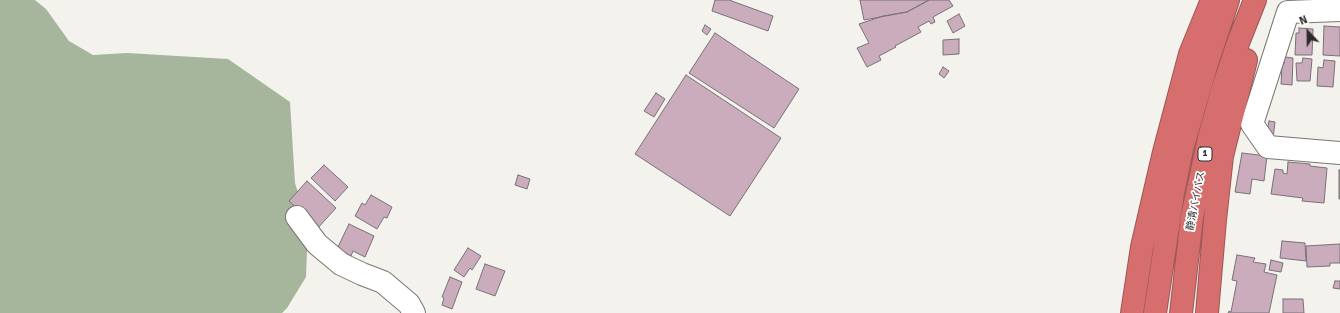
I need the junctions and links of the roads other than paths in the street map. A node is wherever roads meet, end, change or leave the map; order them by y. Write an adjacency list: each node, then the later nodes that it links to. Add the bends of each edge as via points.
1 (1212, 0): 9 (highway, via 1190,54 1164,152 1142,247)
2 (1228, 0): 10 (highway, 1, via 1206,63 1182,149)
3 (1255, 0): 11 (highway, 静清バイパス / 1, via 1235,49 1209,138 1192,217)
4 (1266, 0): 12 (highway, via 1254,29 1222,156)
5 (1340, 10): 6 (street, via 1288,12 1252,124 1268,147)
6 (1340, 152)
7 (297, 217): 8 (street, via 317,244 341,264 383,282 409,304)
8 (414, 313)
9 (1132, 313)
10 (1155, 313)
11 (1181, 313)
12 (1207, 313)

